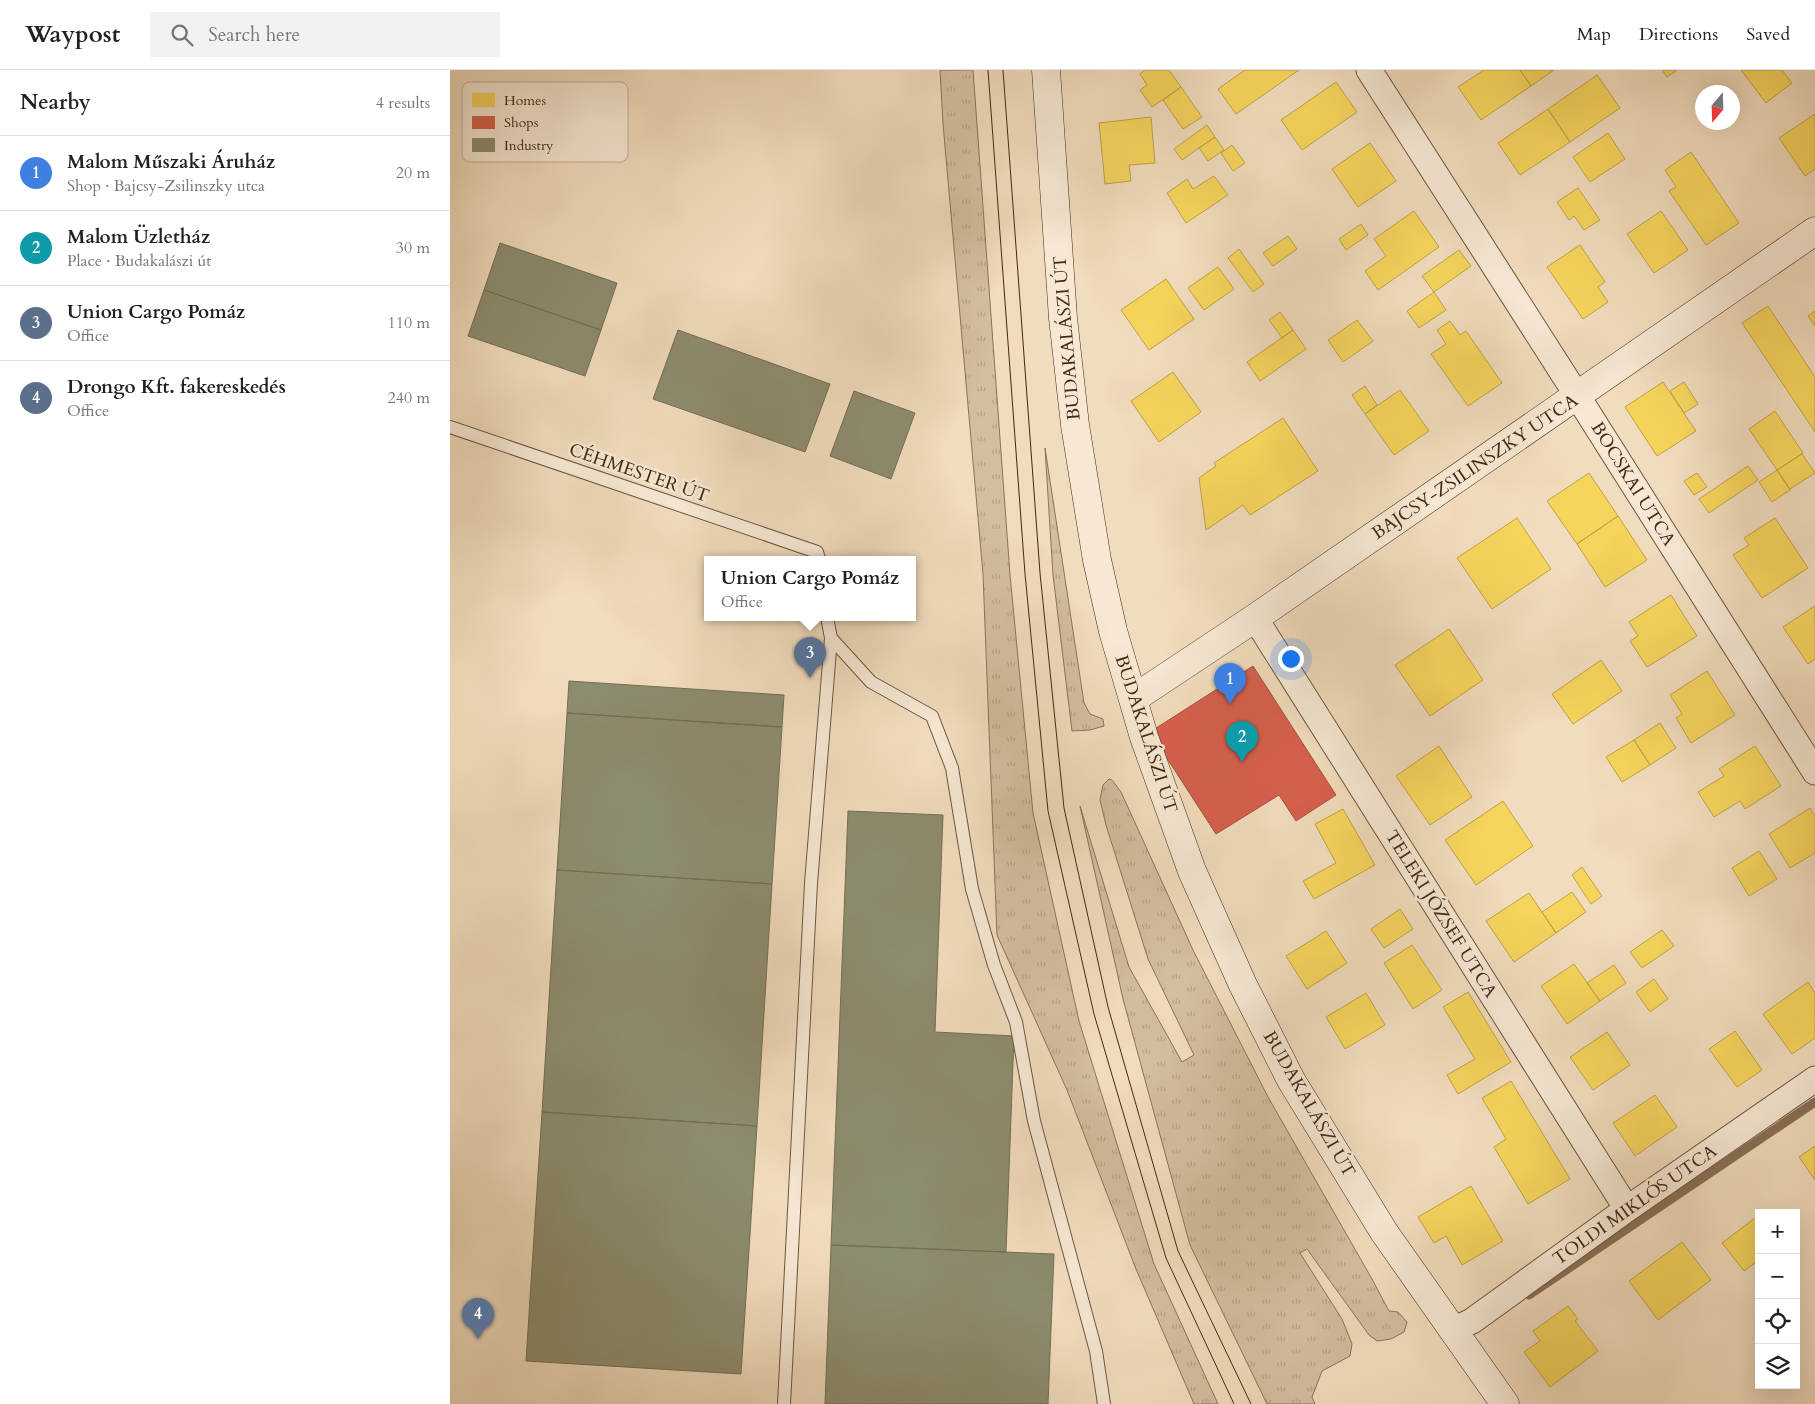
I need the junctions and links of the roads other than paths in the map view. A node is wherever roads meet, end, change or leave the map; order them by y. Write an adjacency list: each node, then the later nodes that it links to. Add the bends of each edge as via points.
1 (1046, 70): 10 (main road, BUDAKALÁSZI ÚT, via 1063,318 1074,425 1097,560)
2 (1369, 70): 4 (street, BOCSKAI UTCA)
3 (1815, 231): 4 (main road, BAJCSY-ZSILINSZKY UTCA)
4 (1578, 396): 7 (main road, BAJCSY-ZSILINSZKY UTCA); 11 (street, BOCSKAI UTCA)
5 (450, 427): 6 (lane, CÉHMESTER ÚT)
6 (818, 555)
7 (1255, 618): 10 (main road, BAJCSY-ZSILINSZKY UTCA); 13 (street, TELEKI JÓZSEF UTCA)
8 (828, 621): 9 (lane)
9 (830, 638): 15 (lane, via 811,882); 16 (lane, via 871,682 932,716 952,768 972,889 994,964 1016,1022 1034,1121 1096,1351)
10 (1133, 699): 14 (main road, BUDAKALÁSZI ÚT, via 1192,871 1243,985 1291,1080 1384,1232)
11 (1815, 772)
12 (1815, 1079): 13 (street, TOLDI MIKLÓS UTCA)
13 (1628, 1209): 14 (street, TOLDI MIKLÓS UTCA, via 1472,1321)
14 (1454, 1330): 17 (main road, BUDAKALÁSZI ÚT)
15 (784, 1404)
16 (1104, 1404)
17 (1504, 1404)

